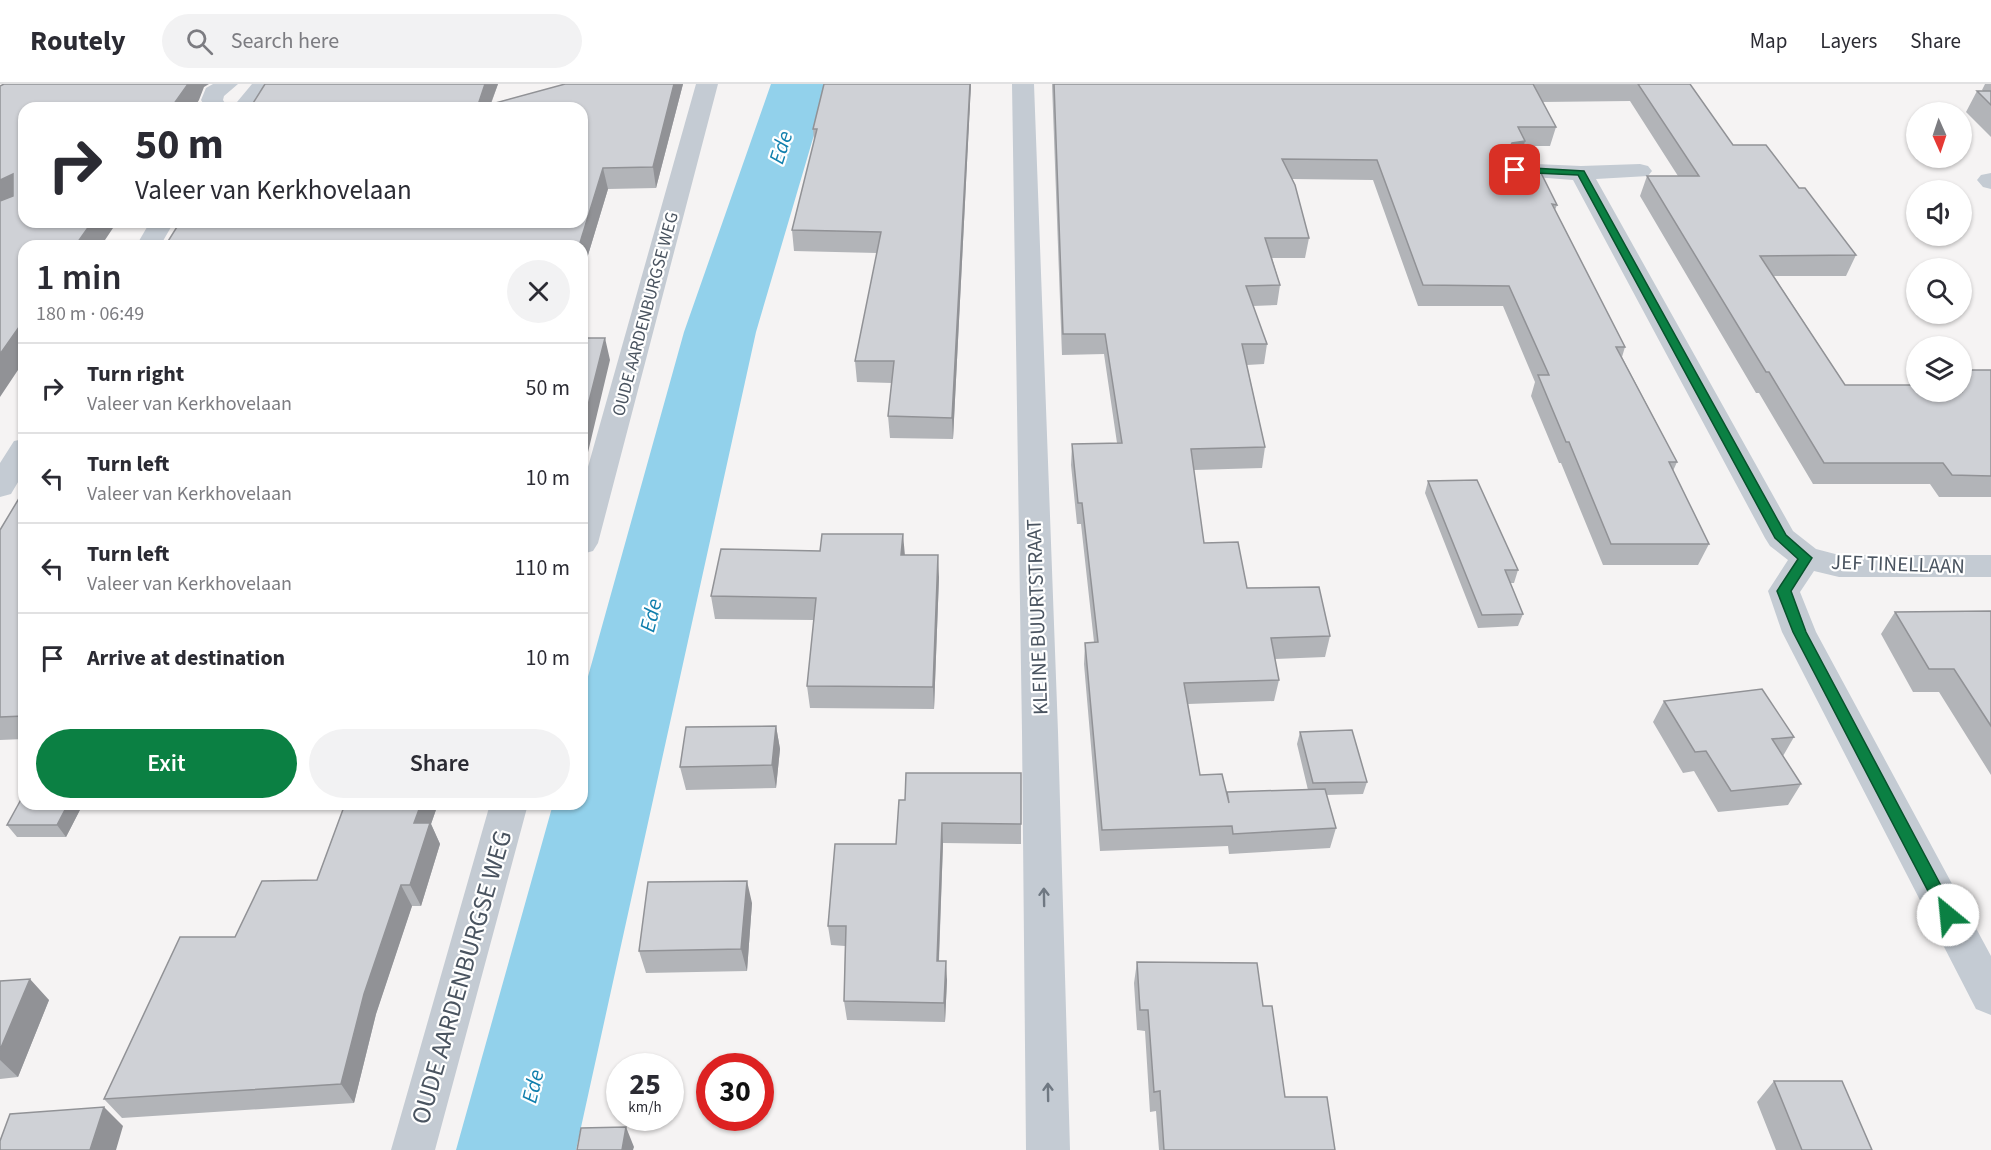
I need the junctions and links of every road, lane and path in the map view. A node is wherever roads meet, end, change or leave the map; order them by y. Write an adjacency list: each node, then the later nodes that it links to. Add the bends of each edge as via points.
1 (227, 84): 5 (street, via 214,93)
2 (264, 84): 6 (street)
3 (707, 84): 12 (street, OUDE AARDENBURGSE WEG)
4 (1023, 84): 18 (street, KLEINE BUURTSTRAAT, one-way to 4)
5 (214, 102)
6 (248, 102)
7 (1515, 170): 9 (street)
8 (1640, 171): 9 (street)
9 (1581, 173): 13 (street, via 1781,538)
10 (18, 458): 11 (street)
11 (0, 487)
12 (588, 521)
13 (1806, 558): 14 (street, JEF TINELLAAN, via 1839,566); 16 (street, via 1784,591 1799,632)
14 (1991, 566)
15 (507, 810): 17 (street, OUDE AARDENBURGSE WEG)
16 (1991, 996)
17 (413, 1150)
18 (1048, 1150)

